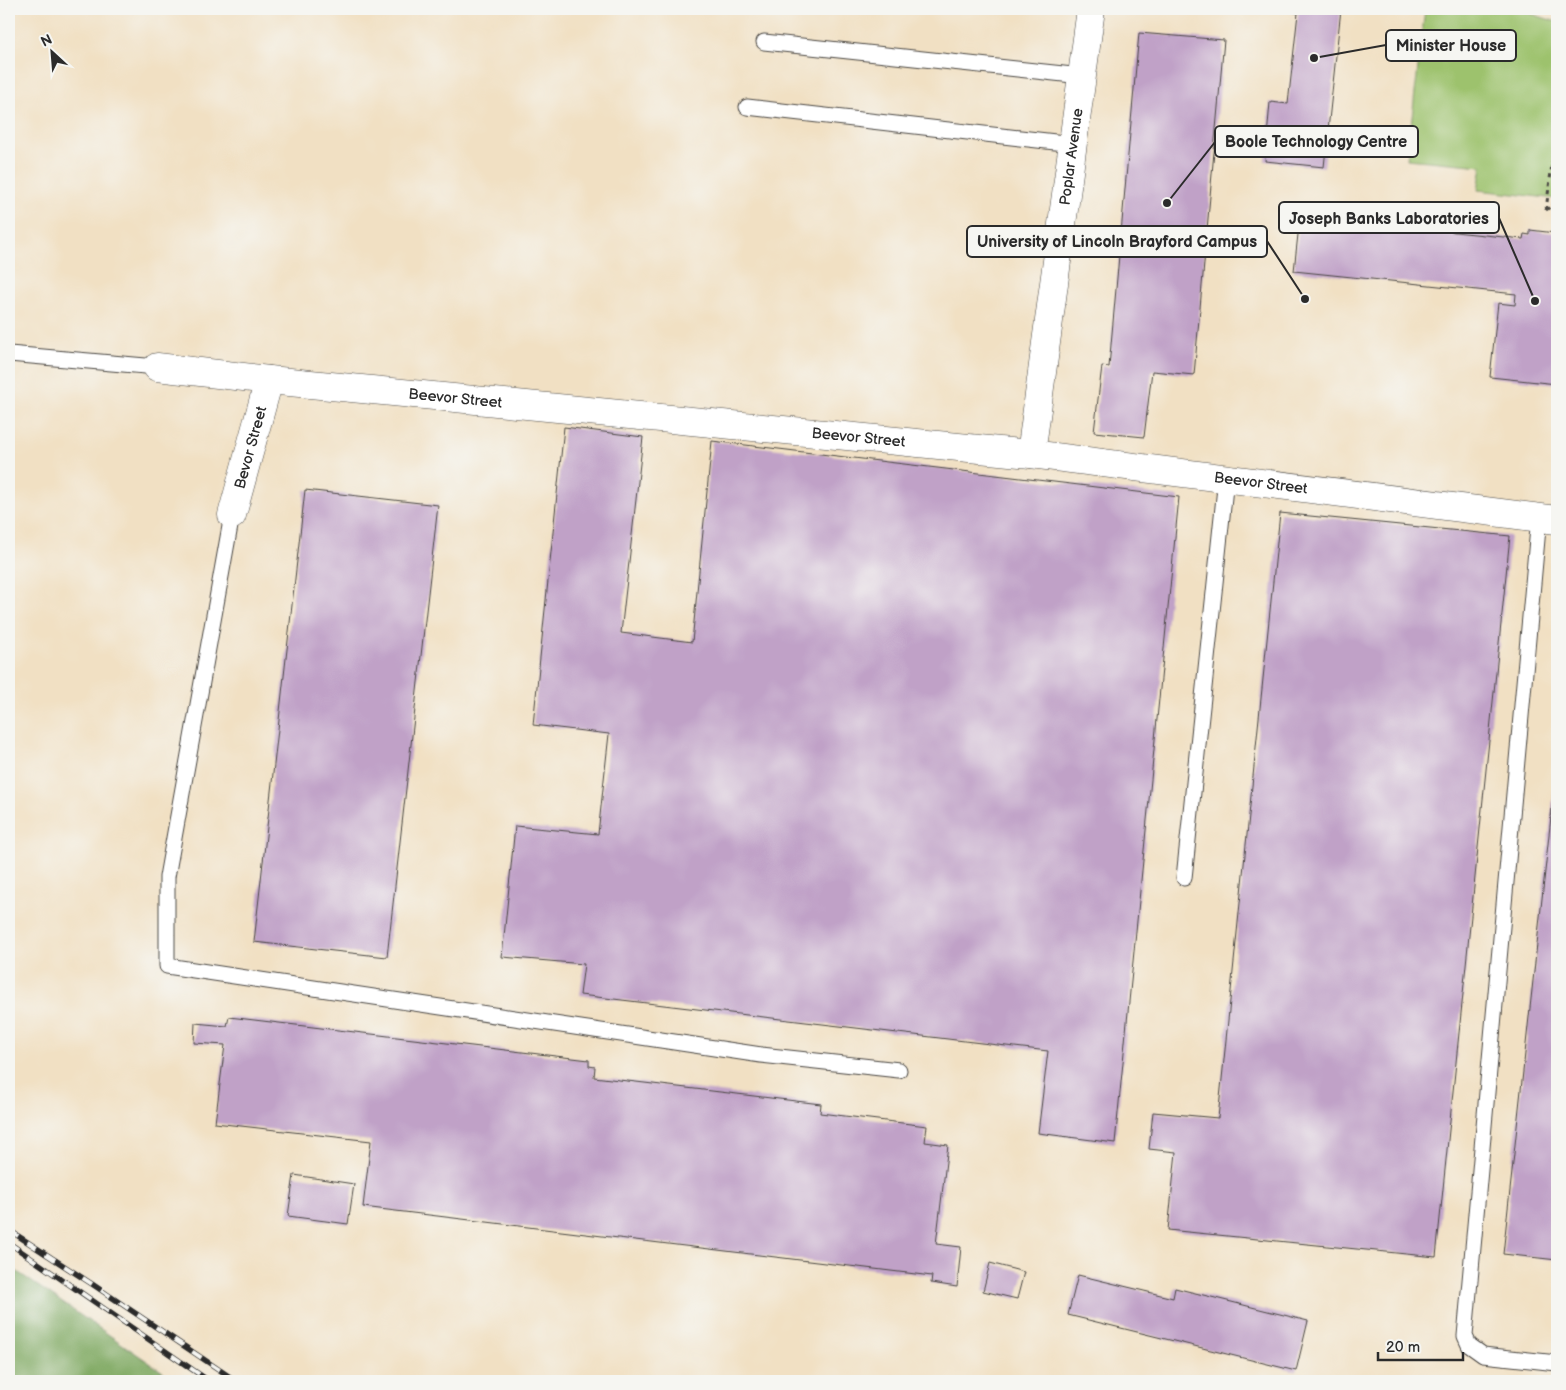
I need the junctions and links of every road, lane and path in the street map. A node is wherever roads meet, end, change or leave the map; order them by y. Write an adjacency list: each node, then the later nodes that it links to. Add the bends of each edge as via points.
1 (1092, 9): 3 (street, Poplar Avenue)
2 (764, 42): 3 (lane)
3 (1082, 76): 6 (street, Poplar Avenue)
4 (747, 107): 6 (lane)
5 (1557, 126): 7 (path, via 1546,210)
6 (1073, 144): 11 (street, Poplar Avenue)
7 (1557, 202)
8 (9, 354): 9 (lane)
9 (157, 367): 10 (street, Beevor Street)
10 (269, 380): 11 (street, Beevor Street); 13 (street, Bevor Street)
11 (1031, 454): 12 (street, Beevor Street)
12 (1226, 478): 14 (street, Beevor Street); 15 (lane)
13 (232, 515): 16 (lane, via 166,877 167,966 761,1055)
14 (1548, 518): 17 (lane, via 1464,1336 1469,1345 1483,1355)
15 (1184, 878)
16 (899, 1070)
17 (1557, 1363)

